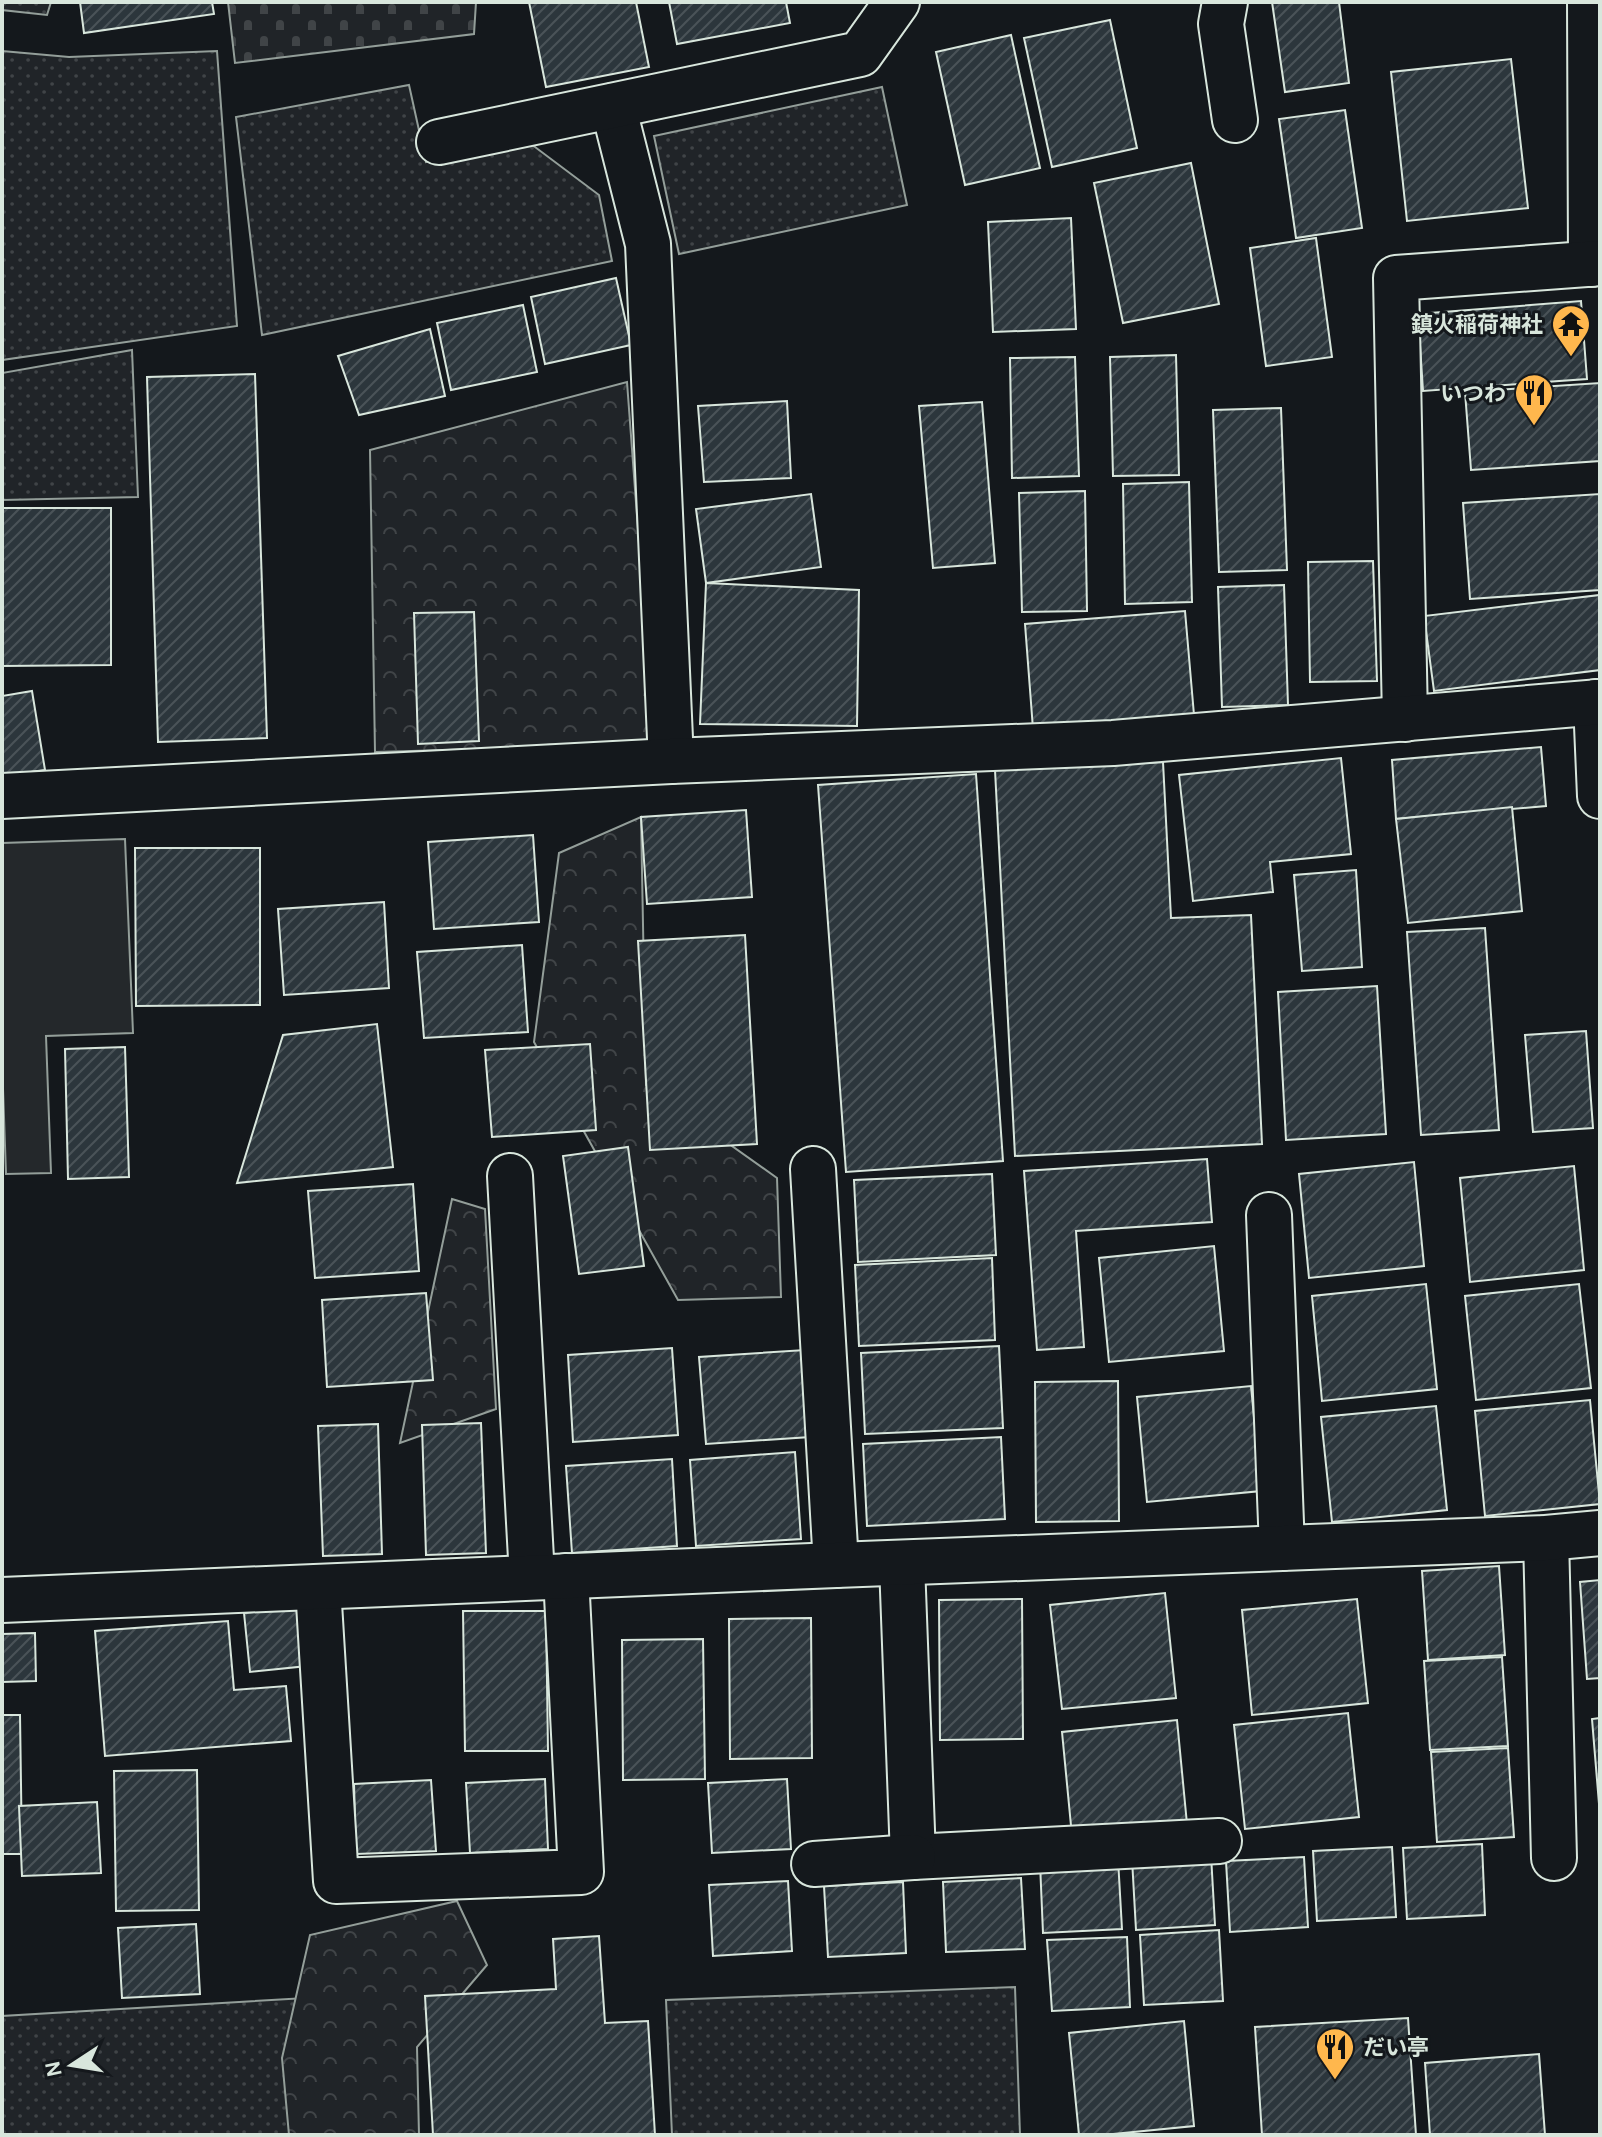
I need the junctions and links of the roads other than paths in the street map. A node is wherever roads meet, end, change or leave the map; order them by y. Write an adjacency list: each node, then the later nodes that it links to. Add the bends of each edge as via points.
1 (897, 2): 4 (street, via 860,54)
2 (1225, 2): 5 (street, via 1221,24)
3 (1590, 2): 7 (street)
4 (613, 106): 6 (street); 10 (street, via 648,244)
5 (1235, 120)
6 (439, 142)
7 (1596, 263): 9 (street, via 1396,278)
8 (1598, 702): 9 (street); 12 (street)
9 (1405, 719): 10 (street, via 1113,743)
10 (671, 761): 11 (street)
11 (2, 796)
12 (1600, 796)
13 (813, 1169): 20 (street)
14 (510, 1176): 21 (street)
15 (1269, 1215): 18 (street)
16 (1600, 1533): 17 (street)
17 (1546, 1538): 18 (street); 26 (street)
18 (1282, 1548): 19 (street)
19 (902, 1564): 20 (street); 25 (street)
20 (836, 1565): 21 (street)
21 (549, 1577): 22 (street); 22 (street, via 581,1872 336,1881)
22 (318, 1587): 23 (street)
23 (2, 1600)
24 (1219, 1841): 25 (street)
25 (913, 1857): 27 (street)
26 (1554, 1858)
27 (814, 1864)

